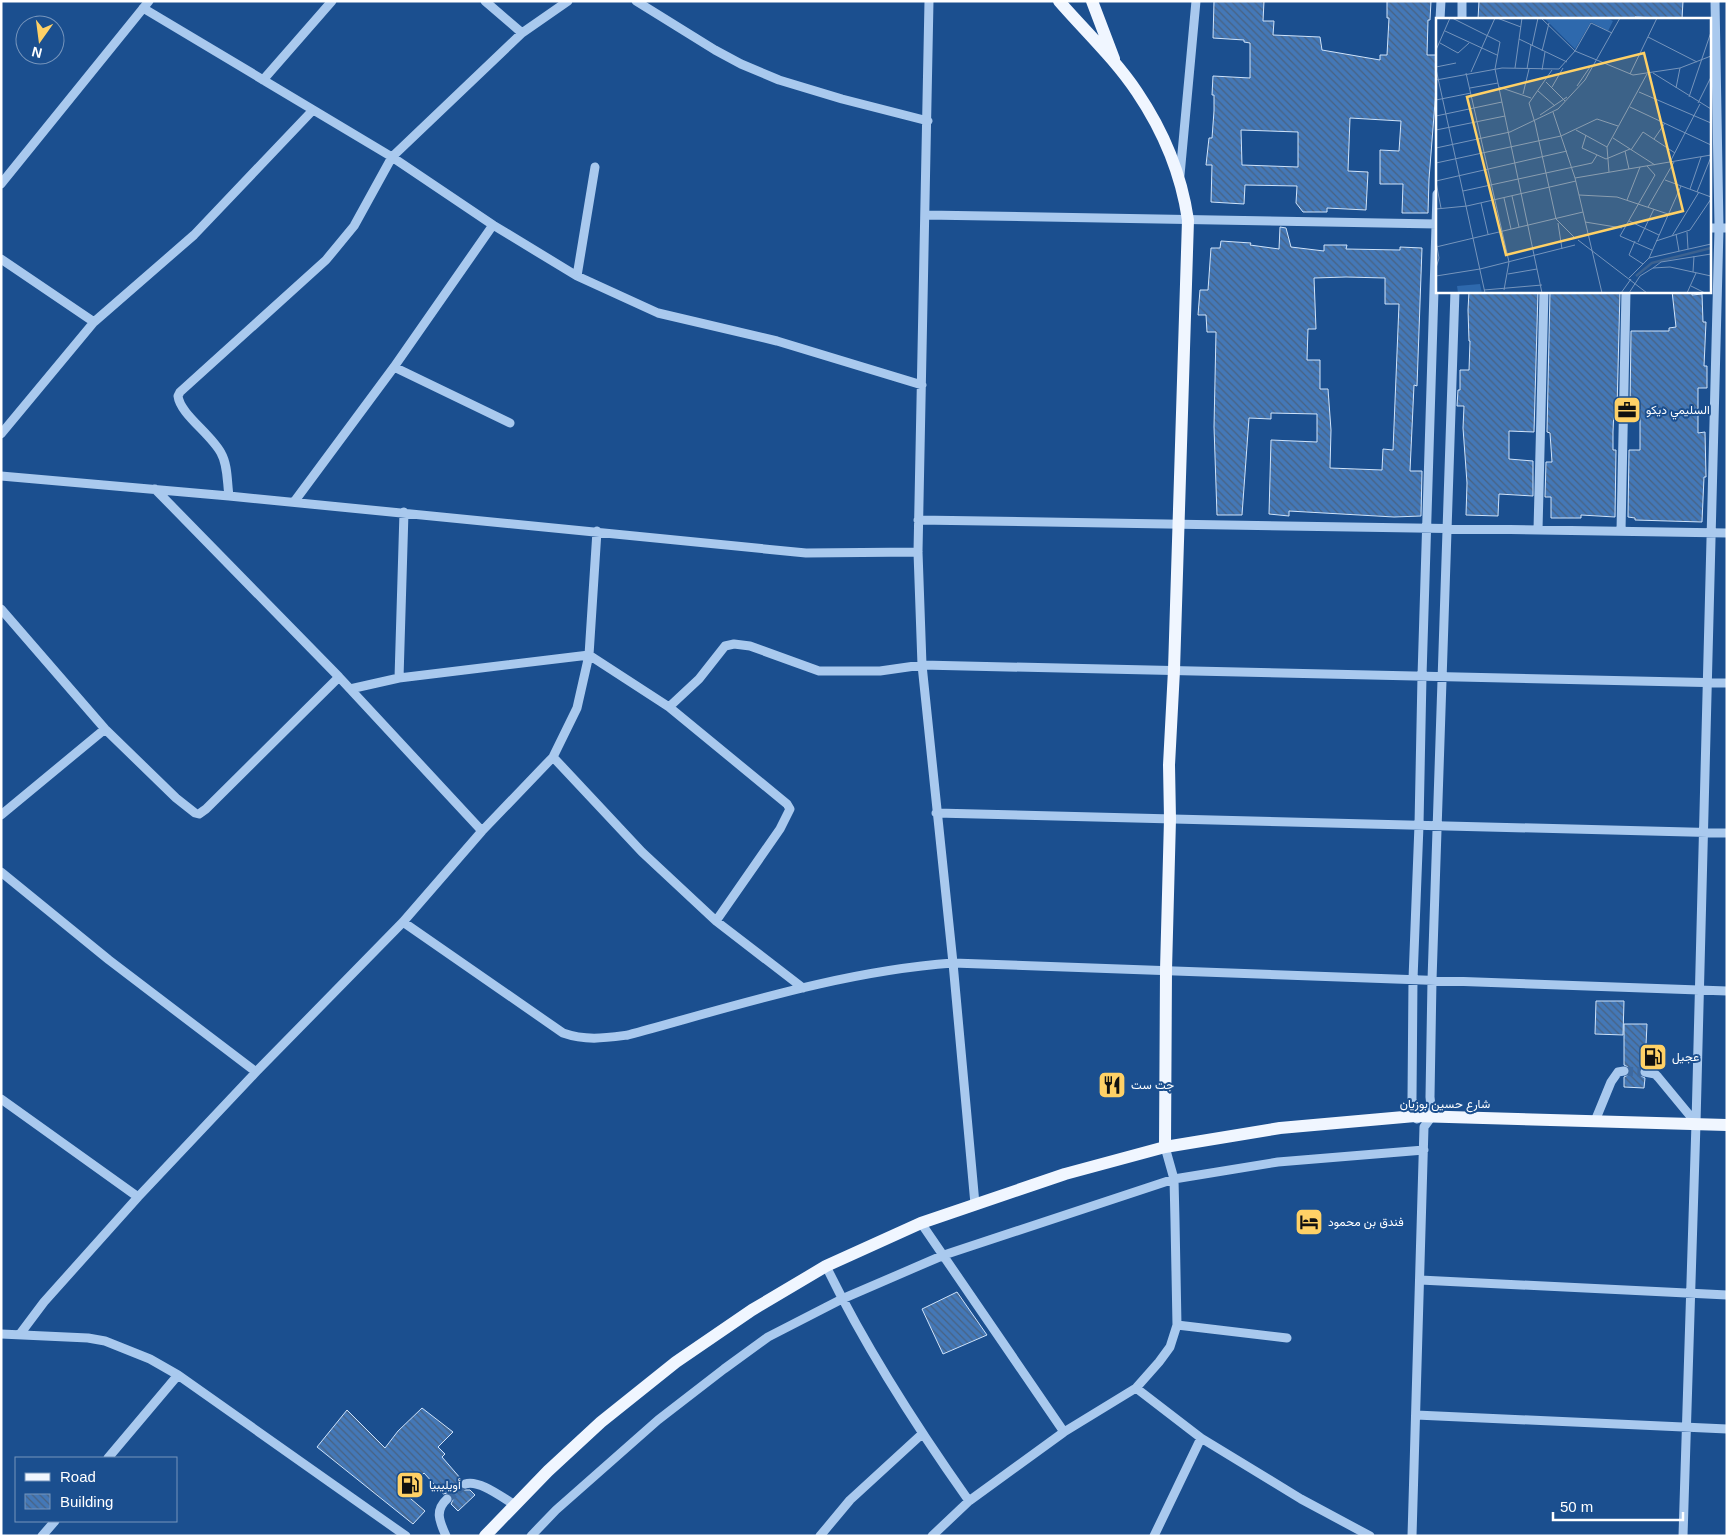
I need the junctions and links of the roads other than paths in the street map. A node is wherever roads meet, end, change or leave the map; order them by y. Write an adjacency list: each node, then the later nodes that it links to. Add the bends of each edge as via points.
1 (332, 1): 17 (street)
2 (484, 1): 15 (street)
3 (568, 1): 15 (street)
4 (636, 1): 19 (street, via 715,50 779,80)
5 (929, 1): 19 (street)
6 (1059, 1): 16 (main road)
7 (1092, 1): 16 (main road)
8 (1196, 1): 22 (street)
9 (1441, 1): 13 (street)
10 (1462, 1): 14 (street)
11 (1715, 1): 28 (street)
12 (146, 5): 17 (street); 23 (street)
13 (1440, 18)
14 (1462, 18)
15 (522, 33): 20 (street)
16 (1117, 66): 22 (main road, via 1154,120)
17 (263, 80): 18 (street)
18 (313, 110): 20 (street); 34 (street, via 194,235)
19 (928, 121): 24 (street)
20 (392, 157): 27 (street); 42 (street, via 354,226 326,260 178,396 180,406 221,453)
21 (595, 167): 30 (street)
22 (1180, 178): 25 (main road)
23 (1, 184)
24 (926, 215): 25 (street); 36 (street)
25 (1188, 220): 26 (street); 46 (main road)
26 (1436, 224): 47 (street)
27 (493, 225): 30 (street); 35 (street)
28 (1718, 228): 52 (street)
29 (1, 259): 34 (street)
30 (577, 276): 36 (street, via 658,313 777,341)
31 (1455, 292): 48 (street)
32 (1544, 292): 49 (street)
33 (1626, 292): 51 (street)
34 (94, 322): 38 (street)
35 (394, 367): 37 (street); 43 (street)
36 (922, 384): 45 (street)
37 (510, 423)
38 (1, 434)
39 (5, 477): 40 (street); 41 (street)
40 (1, 485)
41 (156, 489): 42 (street); 61 (street)
42 (229, 496): 43 (street)
43 (294, 502): 44 (street)
44 (404, 512): 50 (street); 62 (street)
45 (918, 520): 46 (street); 54 (street)
46 (1177, 524): 47 (street); 58 (main road)
47 (1427, 528): 48 (street); 59 (street)
48 (1447, 528): 49 (street); 60 (street)
49 (1538, 530): 51 (street)
50 (597, 531): 54 (street, via 806,553); 56 (street)
51 (1621, 531): 52 (street)
52 (1710, 532): 53 (street); 63 (street)
53 (1727, 533)
54 (918, 552): 57 (street)
55 (1, 609): 67 (street)
56 (589, 655): 62 (street); 66 (street); 68 (street, via 577,708)
57 (922, 665): 58 (street); 66 (street, via 880,670 819,671 750,646 734,644 725,646 700,679); 69 (street)
58 (1174, 670): 59 (street); 71 (main road)
59 (1422, 676): 60 (street); 72 (street)
60 (1442, 676): 63 (street); 73 (street)
61 (339, 677): 65 (street); 67 (street, via 199,814 190,811)
62 (399, 678): 65 (street)
63 (1706, 683): 64 (street); 75 (street)
64 (1727, 683)
65 (350, 689): 74 (street)
66 (669, 707): 78 (street, via 790,809 780,829)
67 (105, 729): 70 (street)
68 (554, 757): 74 (street); 78 (street, via 642,852)
69 (936, 813): 71 (street); 80 (street)
70 (1, 815)
71 (1170, 818): 72 (street); 81 (main road)
72 (1419, 825): 73 (street); 82 (street)
73 (1438, 825): 75 (street); 83 (street)
74 (482, 831): 79 (street)
75 (1703, 832): 76 (street); 85 (street)
76 (1727, 833)
77 (1, 872): 88 (street, via 109,960)
78 (716, 921): 84 (street)
79 (403, 922): 84 (street, via 563,1033 586,1039 628,1035); 88 (street)
80 (953, 963): 81 (street); 84 (street, via 913,966); 101 (street)
81 (1166, 970): 82 (street); 97 (main road)
82 (1413, 980): 83 (street); 91 (street, via 1412,1099)
83 (1432, 980): 85 (street); 92 (street)
84 (803, 988)
85 (1699, 990): 86 (street); 94 (street)
86 (1727, 991)
87 (1624, 1071): 93 (street, via 1618,1072 1610,1082)
88 (256, 1072): 100 (street)
89 (1645, 1072): 94 (street, via 1656,1074)
90 (1, 1099): 100 (street)
91 (1415, 1116): 92 (main road, شارع حسين بوزيان); 96 (street); 97 (main road, شارع حسين بوزيان, via 1280,1128)
92 (1432, 1116): 93 (main road, شارع حسين بوزيان); 96 (street)
93 (1595, 1121): 94 (main road, شارع حسين بوزيان)
94 (1696, 1123): 95 (main road, شارع حسين بوزيان); 106 (street)
95 (1727, 1124)
96 (1424, 1127): 98 (street)
97 (1165, 1148): 99 (street); 101 (main road, شارع حسين بوزيان, via 1065,1174)
98 (1424, 1150): 99 (street, via 1278,1162); 105 (street)
99 (1174, 1179): 103 (street); 109 (street)
100 (138, 1197): 111 (street, via 44,1302)
101 (974, 1204): 102 (main road, شارع حسين بوزيان)
102 (921, 1223): 103 (street); 104 (main road, شارع حسين بوزيان)
103 (944, 1255): 108 (street); 118 (street)
104 (826, 1266): 108 (street); 125 (main road, شارع حسين بوزيان, via 752,1310 676,1362 601,1422)
105 (1420, 1280): 106 (street); 115 (street)
106 (1690, 1294): 107 (street); 116 (street)
107 (1727, 1295)
108 (842, 1299): 119 (street); 131 (street, via 768,1337 724,1369 658,1420 563,1503)
109 (1176, 1325): 112 (street); 114 (street, via 1170,1347)
110 (1, 1334): 111 (street)
111 (20, 1334): 113 (street, via 105,1341 150,1359)
112 (1287, 1338)
113 (178, 1375): 121 (street); 128 (street)
114 (1136, 1388): 118 (street); 120 (street)
115 (1416, 1415): 116 (street); 136 (street)
116 (1686, 1428): 117 (street); 137 (street)
117 (1727, 1429)
118 (1064, 1432): 124 (street)
119 (922, 1434): 124 (street); 132 (street, via 850,1500)
120 (1201, 1438): 134 (street); 135 (street, via 1301,1499)
121 (109, 1457)
122 (466, 1484): 125 (street, via 480,1484)
123 (448, 1499): 129 (street, via 438,1514)
124 (969, 1500): 133 (street)
125 (515, 1505): 130 (main road, شارع حسين بوزيان)
126 (54, 1522): 127 (street)
127 (42, 1536)
128 (406, 1536)
129 (446, 1536)
130 (485, 1536)
131 (532, 1536)
132 (820, 1536)
133 (932, 1536)
134 (1154, 1536)
135 (1370, 1536)
136 (1412, 1536)
137 (1683, 1536)

